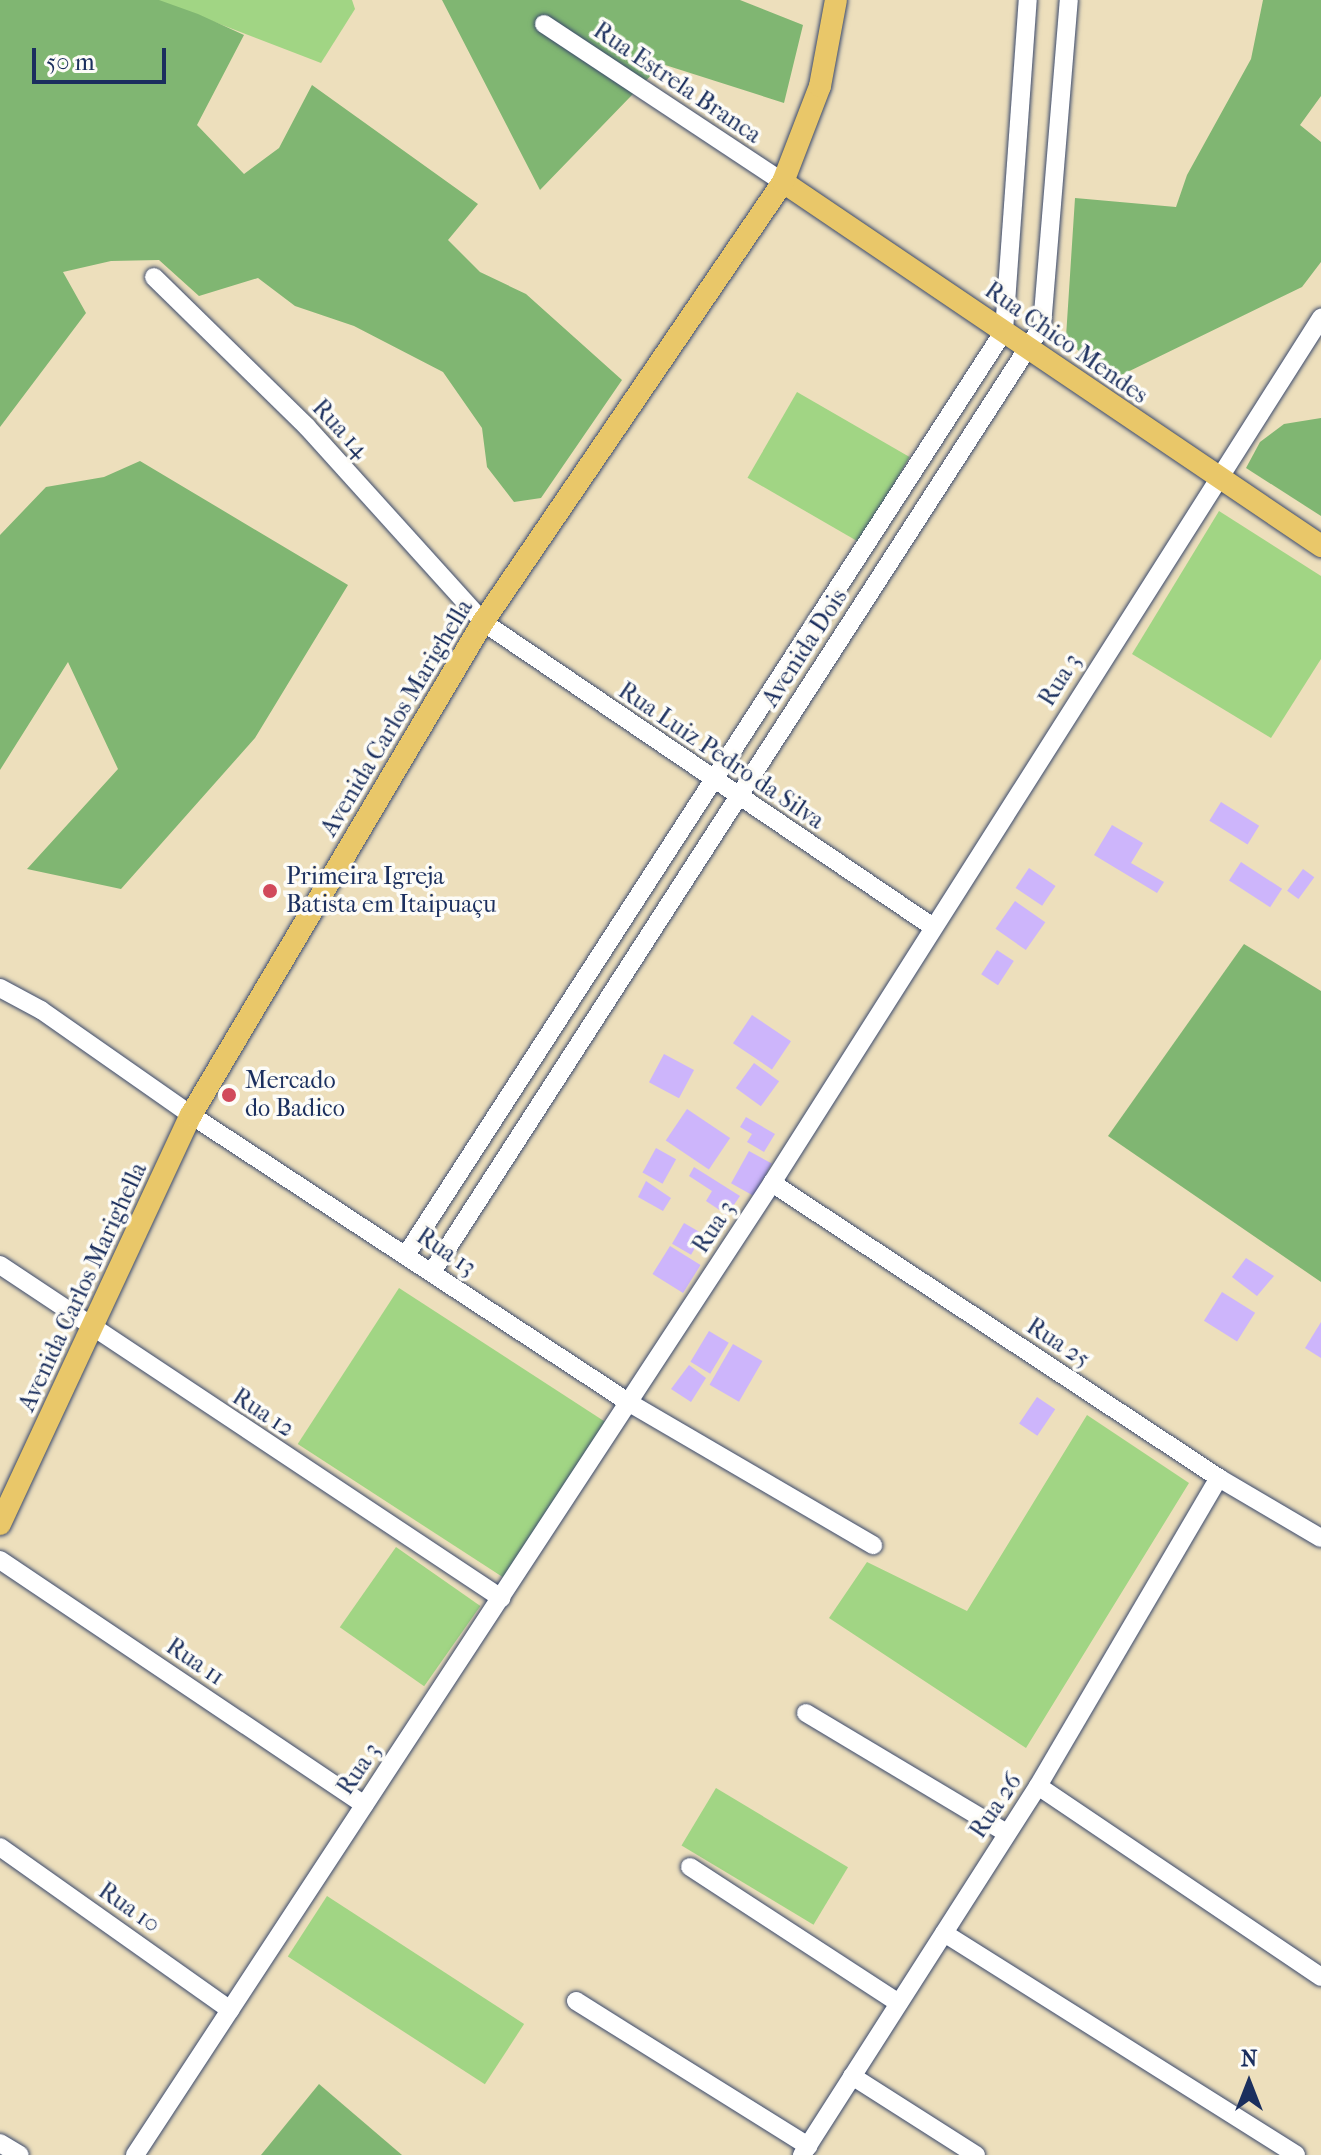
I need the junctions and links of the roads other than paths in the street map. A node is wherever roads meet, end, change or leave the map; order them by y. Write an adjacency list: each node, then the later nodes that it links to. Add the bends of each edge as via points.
1 (836, 0): 5 (main road, Avenida Carlos Marighella, via 820,86)
2 (1028, 0): 8 (street, Avenida Dois)
3 (1069, 0): 9 (street, Avenida Dois, via 1042,326)
4 (544, 24): 5 (street, Rua Estrela Branca)
5 (783, 182): 8 (main road, Rua Chico Mendes); 12 (main road, Avenida Carlos Marighella)
6 (154, 277): 12 (street, Rua 14, via 307,427)
7 (1321, 318): 10 (street, Rua 3)
8 (1004, 331): 9 (main road, Rua Chico Mendes); 13 (street, Avenida Dois, via 800,653)
9 (1030, 350): 10 (main road, Rua Chico Mendes); 14 (street, Avenida Dois)
10 (1216, 477): 11 (main road, Rua Chico Mendes); 15 (street, Rua 3)
11 (1321, 546)
12 (483, 622): 13 (street, Rua Luiz Pedro da Silva); 17 (main road, Avenida Carlos Marighella)
13 (709, 779): 14 (street, Rua Luiz Pedro da Silva); 19 (street, Avenida Dois)
14 (735, 796): 15 (street, Rua Luiz Pedro da Silva); 21 (street, Avenida Dois)
15 (933, 927): 18 (street, Rua 3)
16 (0, 988): 17 (street, Rua 13, via 41,1010)
17 (191, 1115): 19 (street, Rua 13); 22 (main road, Avenida Carlos Marighella)
18 (772, 1183): 23 (street, Rua 3); 24 (street, Rua 25)
19 (406, 1255): 21 (street, Rua 13)
20 (0, 1265): 22 (street, Rua 12)
21 (432, 1272): 23 (street, Rua 13)
22 (92, 1330): 25 (main road, Avenida Carlos Marighella); 29 (street, Rua 12)
23 (628, 1402): 27 (street, Rua 13); 29 (street, Rua 3)
24 (1219, 1478): 26 (street, Rua 25); 31 (street, Rua 26)
25 (0, 1524)
26 (1321, 1538)
27 (873, 1545)
28 (0, 1560): 32 (street, Rua 11)
29 (501, 1598): 32 (street, Rua 3)
30 (806, 1713): 33 (street)
31 (1038, 1786): 33 (street, Rua 26); 37 (street)
32 (364, 1805): 40 (street, Rua 3)
33 (1005, 1832): 36 (street, Rua 26)
34 (0, 1847): 40 (street, Rua 10)
35 (690, 1867): 39 (street)
36 (944, 1933): 39 (street, Rua 26); 47 (street)
37 (1321, 1977)
38 (576, 2001): 43 (street)
39 (899, 2003): 41 (street, Rua 26)
40 (230, 2010): 45 (street, Rua 3)
41 (852, 2076): 43 (street, Rua 26); 46 (street)
42 (0, 2143): 44 (street)
43 (805, 2150)
44 (20, 2155)
45 (135, 2155)
46 (976, 2155)
47 (1296, 2155)

